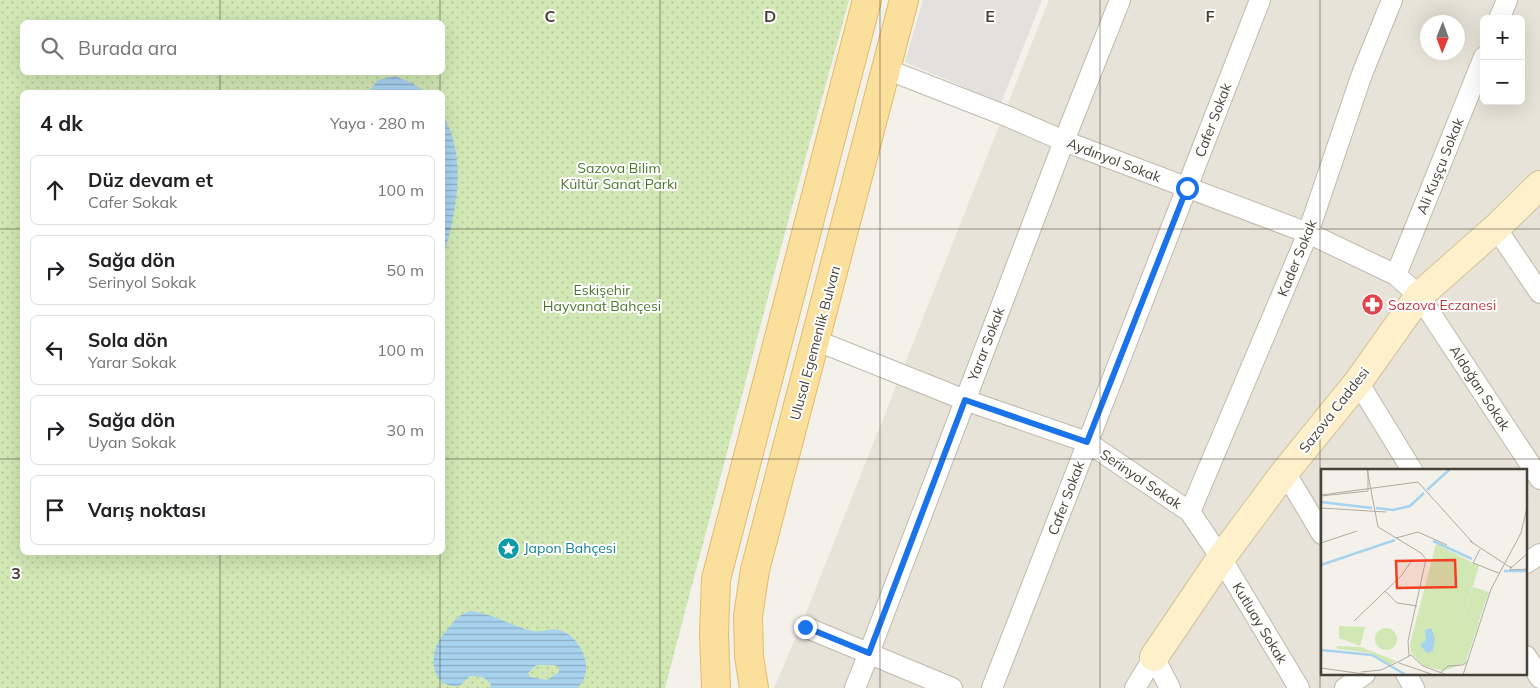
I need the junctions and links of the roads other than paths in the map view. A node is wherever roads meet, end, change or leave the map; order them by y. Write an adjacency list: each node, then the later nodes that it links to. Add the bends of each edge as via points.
1 (867, 0): 37 (main road, via 716,579)
2 (904, 0): 9 (main road, Ulusal Egemenlik Bulvarı)
3 (1120, 0): 10 (street, Yarar Sokak)
4 (1260, 0): 12 (street, Cafer Sokak)
5 (1392, 0): 14 (street, Kader Sokak, via 1362,74)
6 (1507, 0): 7 (street)
7 (1501, 15)
8 (1483, 60): 15 (street, Ali Kuşçu Sokak)
9 (886, 69): 10 (street, Aydınyol Sokak); 18 (main road, Ulusal Egemenlik Bulvarı)
10 (1064, 141): 12 (street, Aydınyol Sokak); 20 (street, Yarar Sokak)
11 (1540, 185): 13 (street, Sazova Caddesi)
12 (1187, 188): 14 (street, Aydınyol Sokak); 21 (street, Cafer Sokak)
13 (1496, 228): 16 (street); 17 (street, Sazova Caddesi)
14 (1308, 233): 15 (street, Aydınyol Sokak); 25 (street, Kader Sokak)
15 (1396, 275): 17 (street, Aydınyol Sokak)
16 (1540, 293)
17 (1419, 296): 19 (street, Sazova Caddesi); 24 (street, Aldoğan Sokak)
18 (815, 340): 20 (street, Serinyol Sokak); 38 (main road, Ulusal Egemenlik Bulvarı, via 755,570 748,616)
19 (1358, 382): 22 (street); 23 (street, Sazova Caddesi)
20 (965, 400): 21 (street, Serinyol Sokak); 31 (street, Yarar Sokak)
21 (1087, 442): 25 (street, Serinyol Sokak); 41 (street, Cafer Sokak)
22 (1411, 469)
23 (1286, 472): 26 (street); 28 (street, Sazova Caddesi)
24 (1540, 479)
25 (1190, 512): 28 (street, Serinyol Sokak)
26 (1321, 532)
27 (1540, 554): 29 (street)
28 (1221, 558): 32 (street, Sazova Caddesi); 44 (street, Kutluay Sokak)
29 (1528, 562)
30 (805, 627): 31 (street)
31 (869, 653): 39 (street, Yarar Sokak); 40 (street)
32 (1154, 657): 42 (street); 43 (street)
33 (1528, 659): 36 (street)
34 (1362, 676): 45 (street)
35 (1407, 676): 46 (street)
36 (1540, 678)
37 (716, 688)
38 (754, 688)
39 (855, 688)
40 (952, 688)
41 (992, 688)
42 (1135, 688)
43 (1170, 688)
44 (1298, 688)
45 (1345, 688)
46 (1414, 688)

